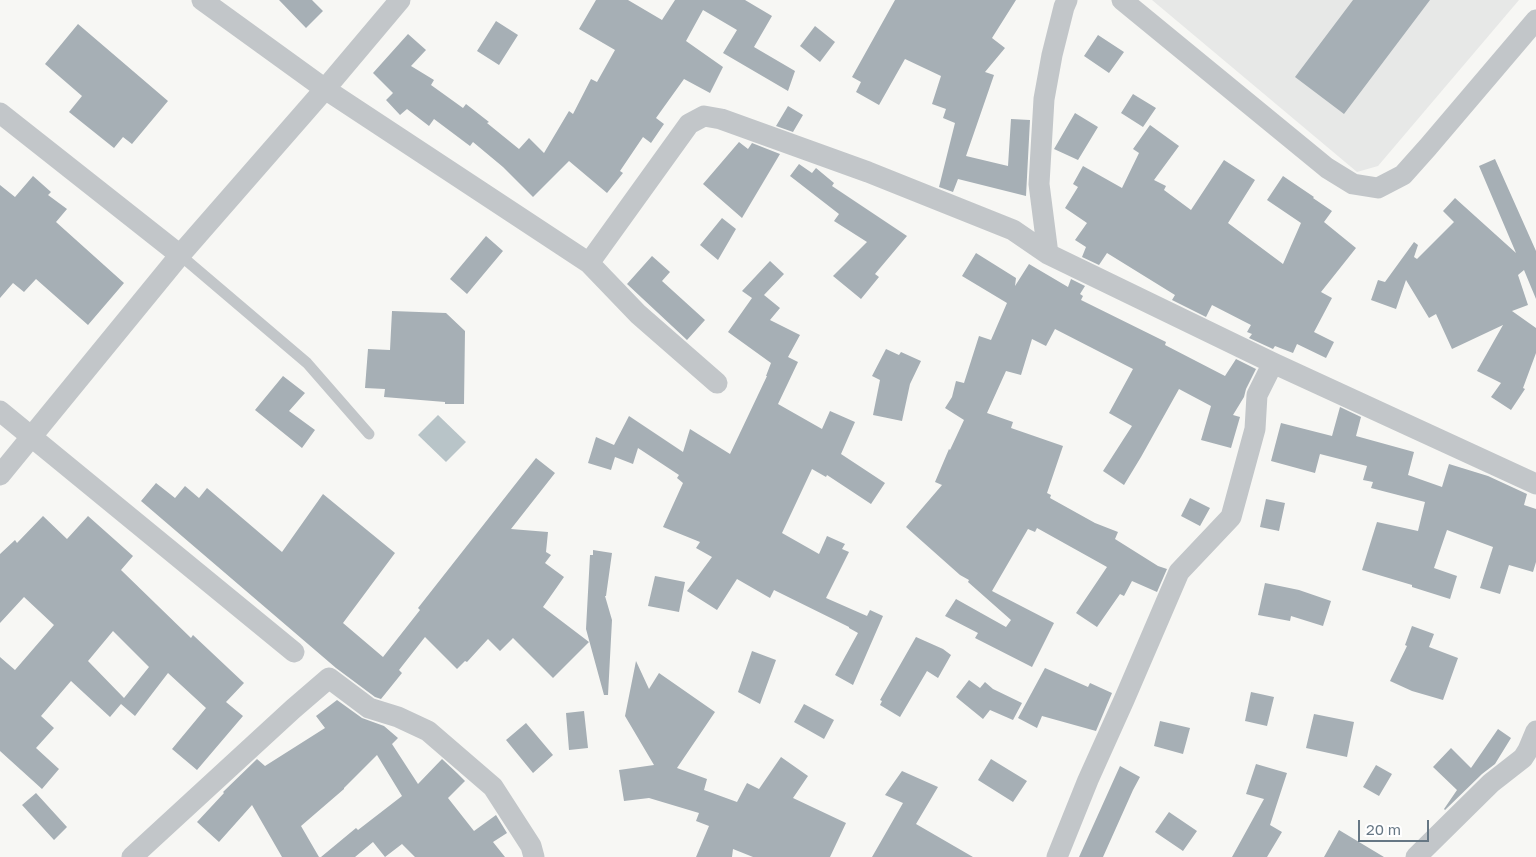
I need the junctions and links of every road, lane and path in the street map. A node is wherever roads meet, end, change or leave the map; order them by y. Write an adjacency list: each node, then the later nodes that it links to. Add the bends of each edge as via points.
1 (202, 0): 6 (street)
2 (400, 0): 6 (street)
3 (1067, 0): 8 (street, via 1052,55 1043,109 1039,184)
4 (1122, 0): 5 (street, via 1327,168 1353,184 1378,188 1403,175)
5 (1536, 20)
6 (325, 88): 9 (street); 10 (street)
7 (0, 113): 9 (street)
8 (1048, 254): 10 (street, via 1013,230 859,169 721,119 704,116 689,124); 11 (street)
9 (180, 255): 14 (lane, via 307,363); 15 (street)
10 (589, 263): 12 (street, via 638,314)
11 (1273, 363): 17 (street); 22 (street, via 1257,395 1255,429 1231,517 1178,572)
12 (717, 382)
13 (0, 411): 15 (street)
14 (369, 434)
15 (31, 437): 16 (street); 18 (street)
16 (0, 475)
17 (1536, 484)
18 (294, 652)
19 (1536, 731): 23 (street, via 1523,758 1491,783)
20 (132, 857): 21 (street, via 329,678 369,708 428,731 493,787 531,846)
21 (534, 857)
22 (1057, 857)
23 (1416, 857)

